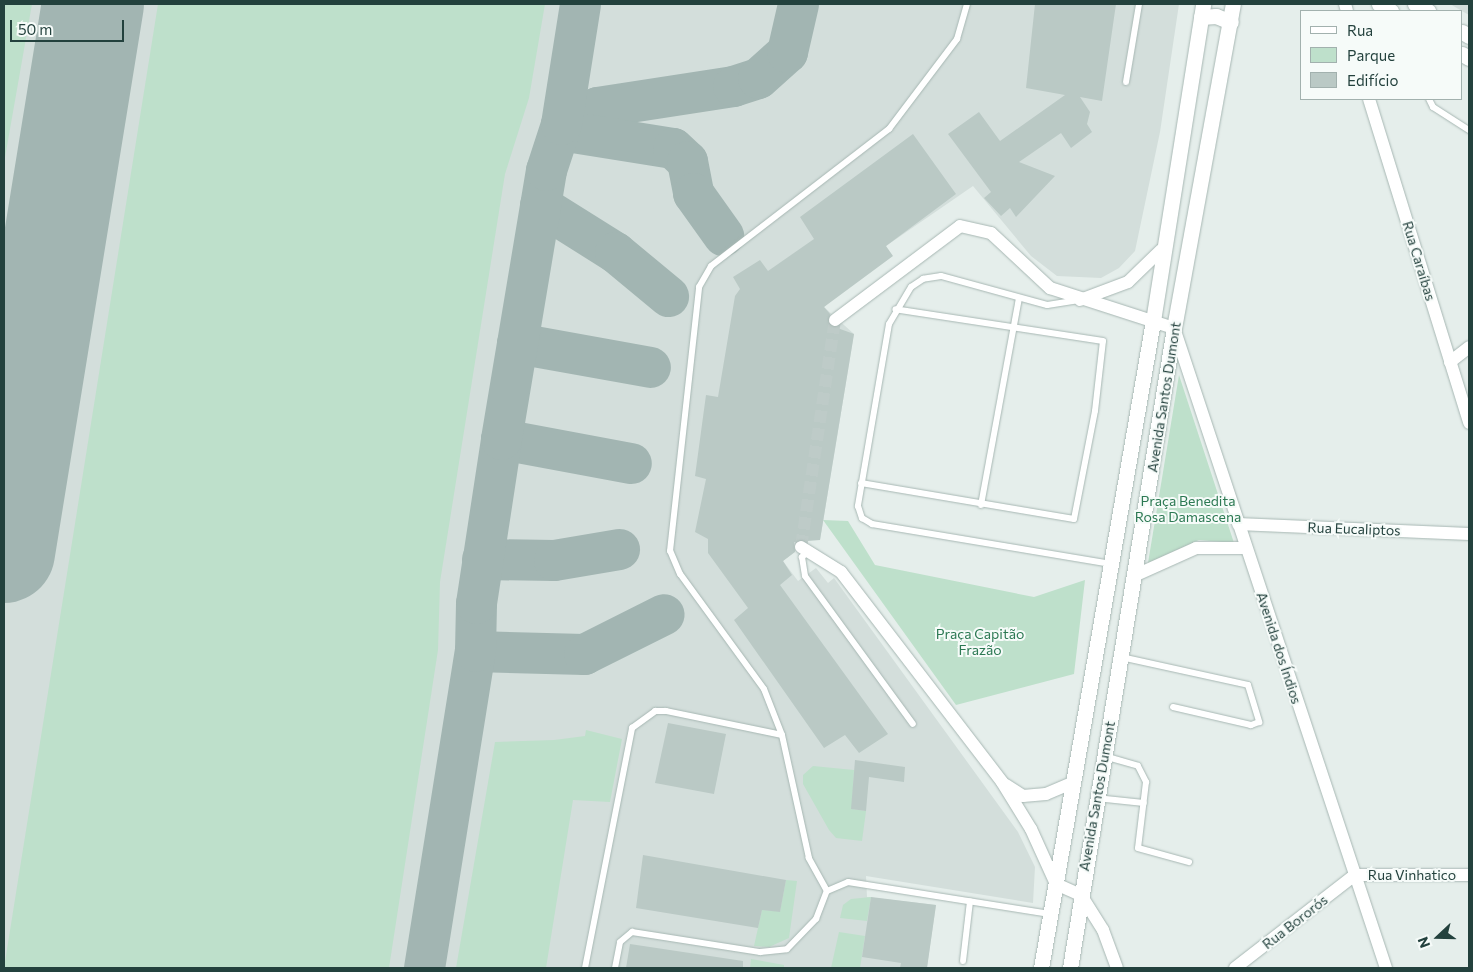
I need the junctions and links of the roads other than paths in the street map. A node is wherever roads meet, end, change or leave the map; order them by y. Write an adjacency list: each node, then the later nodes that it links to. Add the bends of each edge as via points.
1 (967, 4): 38 (lane, via 957,39 889,129 711,266 700,287 670,551 680,574 764,689)
2 (1139, 4): 10 (lane)
3 (1233, 4): 7 (main road, Avenida Santos Dumont)
4 (1415, 4): 5 (main road)
5 (1426, 10)
6 (1202, 11): 7 (main road); 14 (main road, Avenida Santos Dumont)
7 (1230, 22): 15 (main road, Avenida Santos Dumont)
8 (1469, 40): 9 (lane)
9 (1463, 52)
10 (1126, 82)
11 (1369, 100): 25 (street, Rua Caraíbas)
12 (1430, 100): 13 (lane, via 1433,107)
13 (1469, 130)
14 (1171, 187): 15 (main road); 16 (main road, Avenida Santos Dumont)
15 (1198, 192): 23 (main road, Avenida Santos Dumont)
16 (1161, 250): 18 (street, via 1128,282); 21 (main road, Avenida Santos Dumont)
17 (1019, 298): 18 (lane, via 1046,305); 19 (lane, via 931,276 912,287); 22 (lane)
18 (1080, 300): 20 (street, via 1035,278 991,233 960,226); 21 (street)
19 (895, 309): 22 (lane); 27 (lane, via 888,324)
20 (835, 320)
21 (1153, 321): 23 (street); 33 (main road, Avenida Santos Dumont)
22 (1014, 328): 28 (lane); 28 (lane, via 1103,341 1096,411 1073,521)
23 (1174, 328): 29 (street, Avenida dos Índios); 34 (main road, Avenida Santos Dumont)
24 (1469, 348): 25 (street)
25 (1450, 362): 26 (street, Rua Caraíbas)
26 (1469, 423)
27 (861, 483): 28 (lane); 33 (lane, via 858,506 862,518 872,524)
28 (981, 505)
29 (1238, 524): 30 (street, Rua Eucaliptos); 32 (street, Avenida dos Índios)
30 (1469, 534)
31 (806, 548): 37 (lane, via 802,557 805,576); 40 (street, via 841,572)
32 (1246, 548): 34 (street, via 1196,548); 45 (street, Avenida dos Índios)
33 (1111, 564): 41 (main road, Avenida Santos Dumont)
34 (1136, 575): 35 (main road, Avenida Santos Dumont)
35 (1121, 657): 36 (lane, via 1248,685 1259,722 1251,725); 39 (main road, Avenida Santos Dumont)
36 (1173, 707)
37 (913, 724)
38 (782, 734): 48 (lane, via 809,858); 53 (lane, via 666,711 655,711 632,728)
39 (1103, 755): 42 (main road, Avenida Santos Dumont); 43 (lane, via 1138,766 1146,782)
40 (1002, 782): 41 (street, via 1023,796 1046,794); 47 (street, via 1031,828)
41 (1074, 782): 42 (main road); 47 (main road, Avenida Santos Dumont)
42 (1096, 791): 43 (lane); 49 (main road, Avenida Santos Dumont)
43 (1144, 803): 44 (lane, via 1138,848)
44 (1189, 862)
45 (1355, 875): 46 (street, Rua Vinhatico); 58 (street, Rua Bororós); 59 (street, Avenida dos Índios)
46 (1469, 875)
47 (1056, 884): 49 (street); 51 (main road, Avenida Santos Dumont)
48 (827, 891): 50 (lane, via 838,884 865,882); 54 (lane, via 816,920 787,948 760,952 632,932 620,942)
49 (1081, 895): 56 (main road, Avenida Santos Dumont); 57 (street, via 1103,930)
50 (970, 901): 51 (lane); 52 (lane)
51 (1050, 914): 55 (main road, Avenida Santos Dumont)
52 (964, 961)
53 (585, 968)
54 (615, 968)
55 (1041, 968)
56 (1070, 968)
57 (1116, 968)
58 (1235, 968)
59 (1386, 968)

